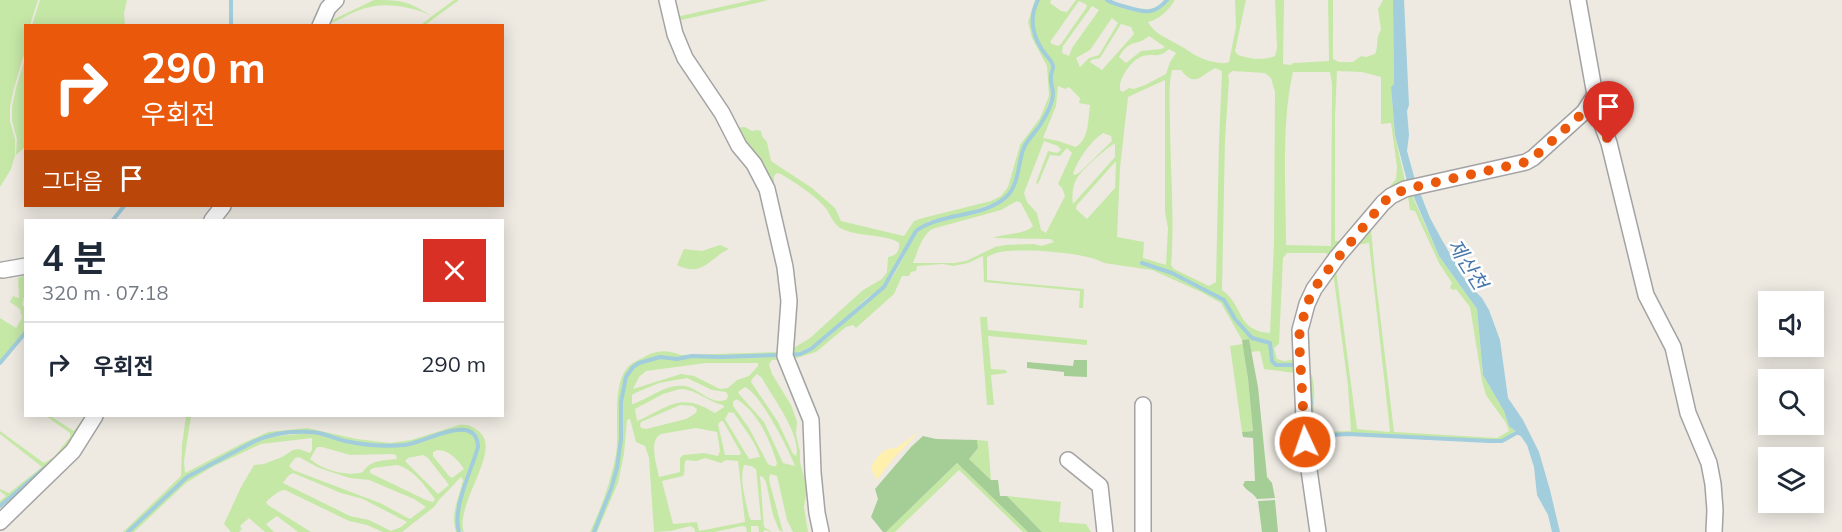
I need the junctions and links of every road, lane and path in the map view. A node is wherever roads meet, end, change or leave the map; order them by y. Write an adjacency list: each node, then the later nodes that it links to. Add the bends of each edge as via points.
1 (336, 0): 4 (street)
2 (667, 0): 14 (street, via 685,58 767,189 789,301 785,356 811,420)
3 (1578, 0): 5 (street)
4 (321, 24)
5 (1595, 95): 17 (street, via 1584,112 1526,162 1390,196 1314,289 1299,339 1305,442); 18 (street, via 1646,295 1673,347 1689,412 1709,463)
6 (222, 207): 7 (street)
7 (213, 219)
8 (24, 266): 9 (street)
9 (3, 270)
10 (1143, 405): 16 (street)
11 (94, 417): 13 (street, via 73,451)
12 (1068, 460): 15 (street, via 1100,486)
13 (0, 522)
14 (820, 532)
15 (1105, 532)
16 (1143, 532)
17 (1318, 532)
18 (1714, 532)

